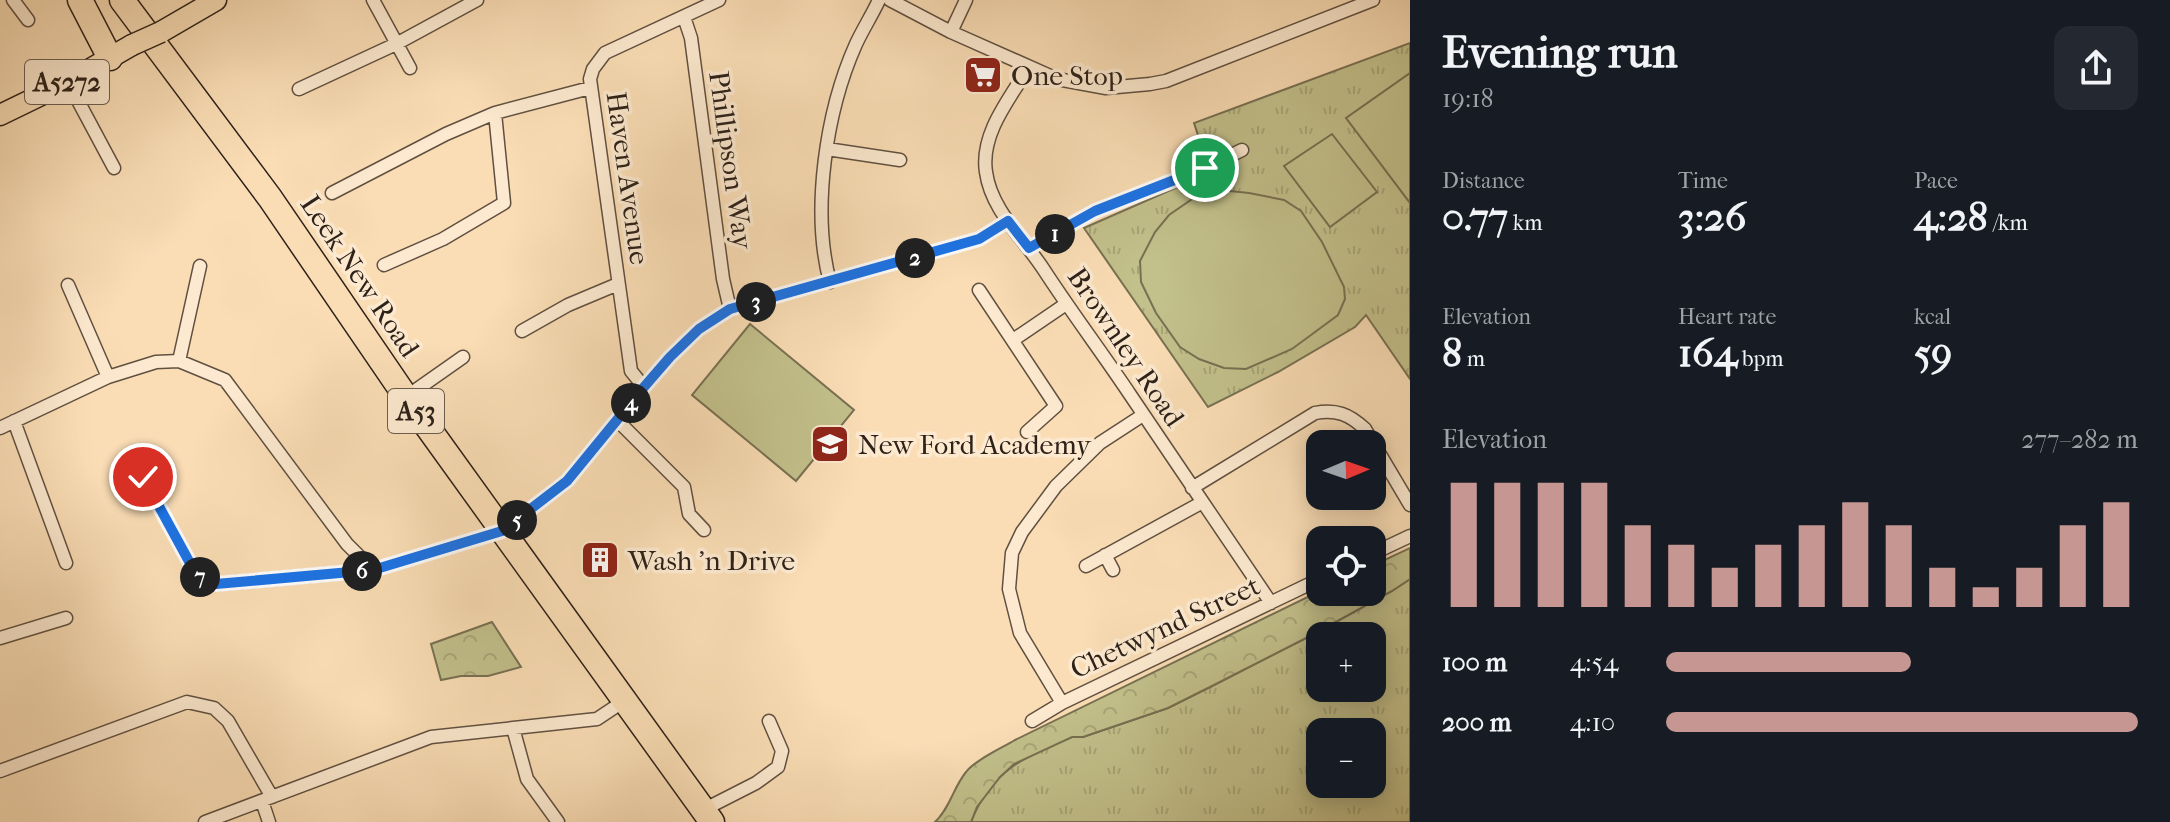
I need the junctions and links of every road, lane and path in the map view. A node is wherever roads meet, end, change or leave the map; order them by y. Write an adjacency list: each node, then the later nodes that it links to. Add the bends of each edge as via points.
1 (13, 0): 13 (street)
2 (80, 0): 17 (highway)
3 (122, 0): 29 (highway, Leek New Road / A53)
4 (216, 0): 14 (main road, A5272)
5 (373, 0): 16 (street)
6 (477, 0): 16 (street)
7 (719, 0): 12 (street, Haven Avenue)
8 (879, 0): 25 (street, via 842,81)
9 (890, 0): 15 (street)
10 (966, 0): 15 (street)
11 (1373, 0): 18 (street, via 1166,81 1106,88 1057,79)
12 (684, 17): 21 (street, Haven Avenue, via 605,53 593,69); 40 (street, Phillipson Way)
13 (28, 20)
14 (162, 31): 17 (main road, A5272, bridge); 29 (highway, via 263,169)
15 (951, 32): 18 (street)
16 (396, 44): 19 (street); 22 (street)
17 (110, 58): 20 (main road, A5272)
18 (1029, 67): 31 (street, Brownley Road, via 987,142 985,170 991,194)
19 (410, 68)
20 (68, 82): 24 (main road, A5272); 28 (street)
21 (590, 88): 23 (street); 36 (street, Haven Avenue)
22 (299, 89)
23 (495, 113): 30 (street); 33 (street, via 504,203)
24 (0, 115)
25 (827, 149): 27 (street); 35 (street, via 821,191 823,255)
26 (1242, 150): 32 (street, via 1095,211)
27 (900, 160)
28 (114, 168)
29 (263, 188): 47 (highway, Leek New Road / A53)
30 (332, 193)
31 (1008, 221): 32 (street, Brownley Road); 35 (street, via 979,239)
32 (1029, 248): 39 (street, Brownley Road)
33 (384, 265)
34 (200, 266): 44 (street)
35 (830, 282): 40 (street)
36 (618, 284): 41 (street); 46 (street, Haven Avenue, via 631,371)
37 (68, 285): 45 (street)
38 (979, 290): 42 (street)
39 (1066, 304): 42 (street); 49 (street, Brownley Road)
40 (730, 309): 46 (street, via 699,329)
41 (522, 331)
42 (1013, 340): 52 (street, via 1056,406)
43 (463, 357): 47 (street)
44 (179, 361): 45 (street, via 156,362); 64 (street, via 225,380 347,544)
45 (108, 377): 51 (street)
46 (644, 387): 50 (street)
47 (406, 397): 58 (highway, Leek New Road / A53)
48 (0, 410): 51 (street)
49 (1143, 415): 54 (street, Brownley Road); 71 (street, via 1100,443 1056,486 1012,553 1009,589 1020,633)
50 (617, 420): 57 (street, via 684,487 689,514); 58 (street, via 567,481)
51 (7, 425): 62 (street)
52 (1027, 432)
53 (143, 477): 64 (street, via 197,576 206,580 216,584)
54 (1192, 488): 55 (street, Brownley Road); 56 (street, via 1315,413 1329,411 1365,429)
55 (1201, 503): 61 (street); 67 (street, Brownley Road)
56 (1410, 505)
57 (704, 530)
58 (502, 531): 64 (street); 70 (highway, Leek New Road / A53)
59 (1410, 536): 60 (street)
60 (1386, 547)
61 (1105, 555): 63 (street); 65 (street)
62 (66, 563)
63 (1086, 566)
64 (373, 570)
65 (1113, 570)
66 (1306, 586): 67 (street, Chetwynd Street)
67 (1271, 603): 71 (street, Chetwynd Street)
68 (66, 618): 69 (street)
69 (0, 638)
70 (624, 701): 74 (street, via 597,719); 77 (highway, Leek New Road / A53)
71 (1062, 703): 73 (street, Chetwynd Street)
72 (769, 721): 77 (street, via 782,751 778,767)
73 (1032, 721)
74 (513, 728): 76 (street, via 431,737); 80 (street, via 527,779)
75 (0, 771): 76 (street, via 187,702 214,708 228,721)
76 (267, 799): 78 (street); 79 (street)
77 (707, 816)
78 (205, 822)
79 (269, 822)
80 (558, 822)

